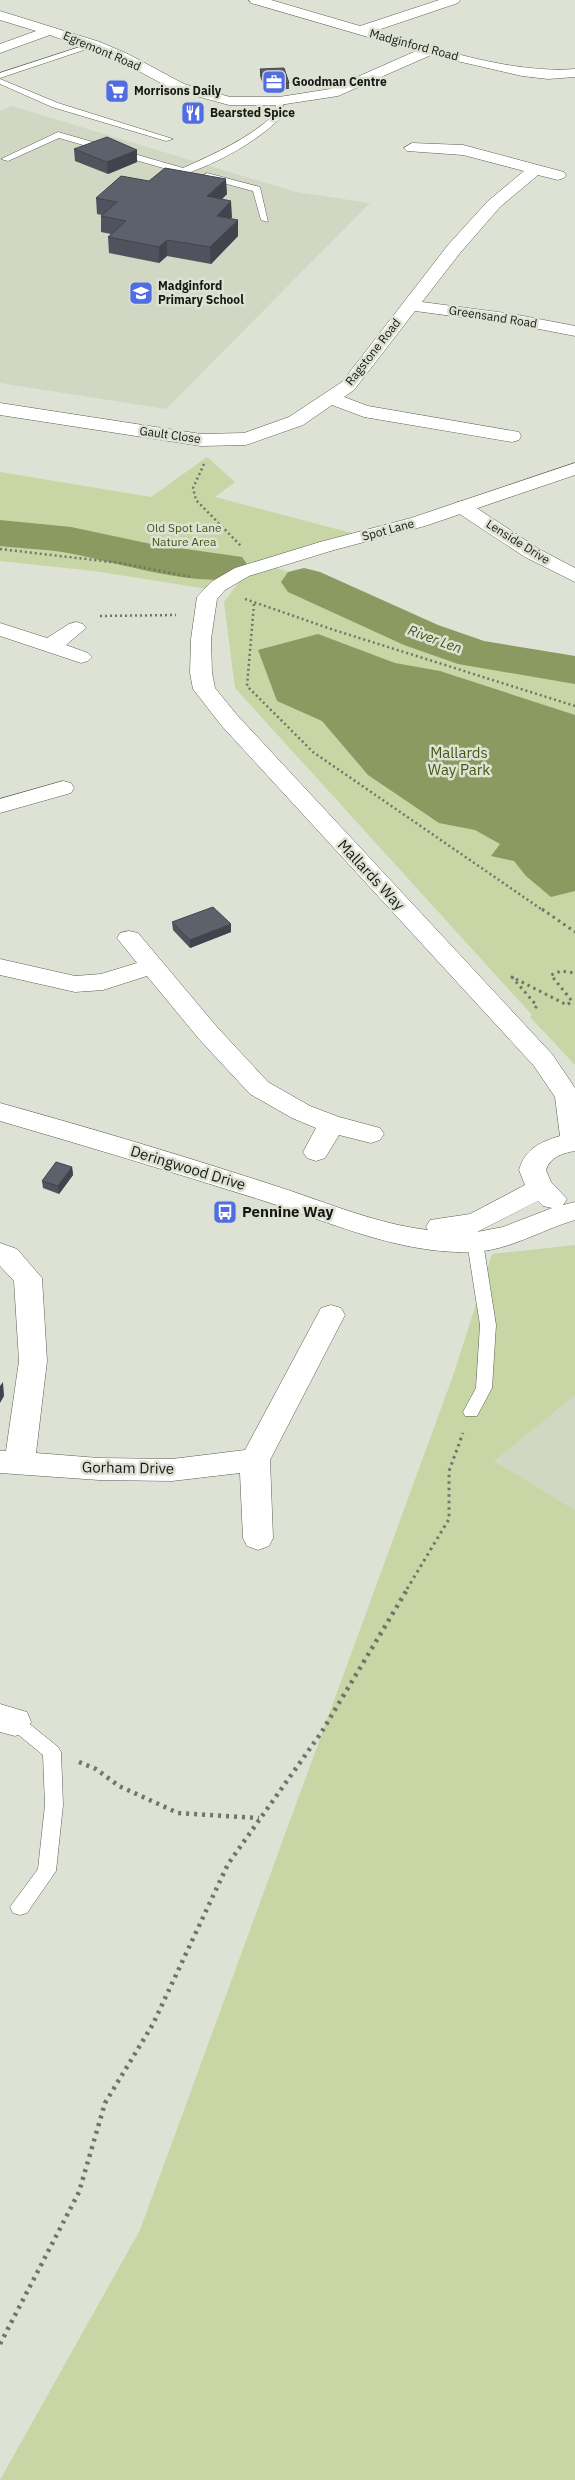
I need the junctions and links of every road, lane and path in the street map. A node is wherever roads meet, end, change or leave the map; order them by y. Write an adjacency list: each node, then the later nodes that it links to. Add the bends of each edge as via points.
1 (256, 0): 5 (street, Madginford Road)
2 (453, 0): 5 (street)
3 (0, 15): 4 (street, Egremont Road)
4 (52, 30): 6 (street, Egremont Road); 7 (street)
5 (362, 30): 8 (street, Madginford Road)
6 (95, 45): 10 (lane); 12 (street, Egremont Road, via 178,87 204,96 229,102)
7 (0, 49)
8 (430, 50): 9 (street, Madginford Road, via 518,71 557,76); 12 (street, Egremont Road, via 333,93)
9 (575, 73)
10 (0, 76)
11 (0, 82): 13 (lane, via 55,105)
12 (279, 101): 17 (lane, via 278,115 269,126)
13 (169, 139)
14 (412, 148): 16 (street, via 463,150)
15 (5, 159): 17 (lane, via 58,135)
16 (536, 169): 18 (street); 20 (street, Ragstone Road, via 494,204)
17 (184, 171): 19 (lane, via 257,188)
18 (558, 175)
19 (265, 220)
20 (410, 305): 21 (street, Greensand Road); 22 (street, Ragstone Road, via 348,386)
21 (575, 331)
22 (332, 398): 24 (street, Ragstone Road, via 364,411); 25 (street, Gault Close, via 296,421 268,432 246,439)
23 (0, 409): 25 (street, Gault Close)
24 (512, 436)
25 (214, 440): 29 (path, via 193,488 196,500)
26 (575, 469): 27 (street, Spot Lane)
27 (462, 507): 29 (street, Spot Lane); 30 (street, Lenside Drive, via 532,553)
28 (0, 549): 31 (path, via 146,567)
29 (261, 566): 31 (street, Spot Lane, via 242,572)
30 (575, 576)
31 (210, 599): 32 (path); 33 (path); 46 (street, Mallards Way, via 201,638 204,689)
32 (254, 604): 38 (path); 41 (path, via 247,686 313,752)
33 (98, 616)
34 (76, 628): 36 (street)
35 (0, 629): 36 (street)
36 (50, 646): 37 (street)
37 (81, 657)
38 (575, 706)
39 (63, 788): 40 (street)
40 (0, 806)
41 (575, 932)
42 (129, 938): 43 (street)
43 (152, 966): 44 (street, via 103,982 74,984); 48 (street, via 259,1088 301,1112)
44 (0, 967)
45 (575, 973): 46 (path, via 551,975 572,1001 567,1004 512,977 537,1006)
46 (507, 1021): 50 (street, Mallards Way, via 543,1060 568,1097)
47 (0, 1112): 54 (street, Deringwood Drive, via 296,1202)
48 (331, 1124): 49 (street); 51 (street)
49 (371, 1134)
50 (574, 1142): 52 (street, via 556,1146 533,1164 532,1175)
51 (316, 1152)
52 (538, 1190): 53 (street, Deringwood Drive); 54 (street, Deringwood Drive, via 476,1222 422,1229)
53 (575, 1209): 55 (street, Deringwood Drive, via 513,1234)
54 (374, 1230): 55 (street, Deringwood Drive, via 421,1240)
55 (475, 1242): 58 (lane, via 488,1325 484,1388)
56 (0, 1253): 60 (street, via 28,1278 33,1361)
57 (331, 1315): 59 (street)
58 (471, 1412): 64 (path, via 449,1471 449,1518 322,1733)
59 (255, 1460): 60 (street, Gorham Drive, via 172,1470 99,1469); 61 (street)
60 (10, 1462)
61 (258, 1538)
62 (8, 1720): 65 (lane, via 52,1752 54,1805 47,1870)
63 (96, 1769): 64 (path, via 119,1786 178,1813)
64 (260, 1818): 66 (path, via 228,1864 153,2024 105,2103 79,2192)
65 (20, 1907)
66 (0, 2344)

